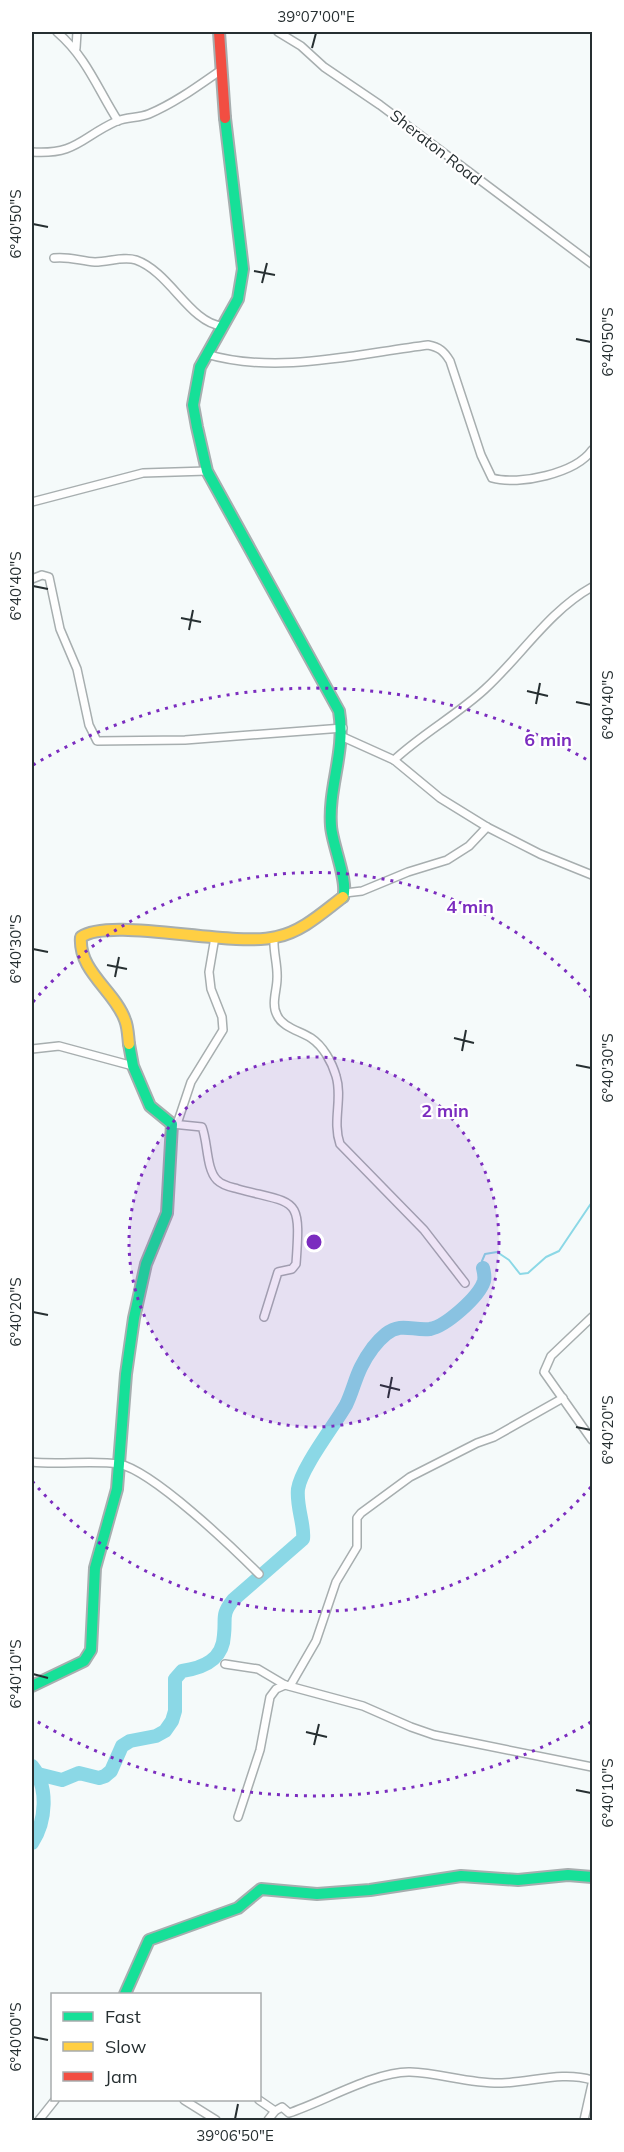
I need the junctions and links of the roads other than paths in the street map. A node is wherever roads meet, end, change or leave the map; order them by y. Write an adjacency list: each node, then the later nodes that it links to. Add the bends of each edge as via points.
1 (57, 32): 5 (street)
2 (77, 32): 5 (street)
3 (219, 32): 6 (street)
4 (278, 32): 10 (street, Sheraton Road)
5 (76, 48): 7 (street)
6 (221, 70): 7 (street, via 162,108); 11 (street, via 243,269 238,299)
7 (118, 121): 8 (street, via 66,150)
8 (32, 152)
9 (54, 258): 11 (street, via 137,261 174,288 207,324)
10 (592, 264)
11 (222, 326): 12 (street)
12 (206, 354): 13 (street, via 233,361 281,363 428,345 444,351 450,361 492,478 522,480 545,476); 14 (street, via 195,384 193,405)
13 (592, 450)
14 (207, 471): 15 (street, via 143,473); 18 (street, via 330,692)
15 (32, 502)
16 (32, 579): 18 (street, via 49,577 60,628 77,669 89,725 97,741)
17 (592, 587): 19 (street, via 571,601 485,689)
18 (343, 732): 19 (street); 22 (street, via 331,813)
19 (394, 760): 20 (street, via 432,793)
20 (487, 826): 21 (street); 22 (street, via 469,846 447,860 362,891)
21 (592, 875)
22 (345, 893): 24 (street, via 344,899 306,924)
23 (215, 937): 24 (street); 26 (street, via 91,930 81,938 80,948 87,964 125,1019); 27 (street, via 209,972 223,1030 199,1066)
24 (274, 938): 28 (street, via 277,1016 311,1038 333,1068 337,1077 336,1132 340,1144 424,1230)
25 (32, 1049): 26 (street, via 60,1046)
26 (133, 1066): 27 (street, via 150,1106)
27 (175, 1124): 29 (street, via 202,1127 212,1174 222,1185 279,1198 290,1202 294,1209 298,1224 296,1264 278,1272); 34 (street, via 167,1213 146,1264 134,1318)
28 (465, 1283)
29 (264, 1317)
30 (592, 1317): 31 (street, via 551,1356 544,1368)
31 (564, 1398): 32 (street); 38 (street, via 410,1477 361,1513 357,1518 357,1547 336,1582 316,1641)
32 (592, 1440)
33 (32, 1462): 34 (street)
34 (119, 1464): 35 (street, via 162,1489); 37 (street, via 117,1489 95,1568 91,1650 84,1661)
35 (259, 1574)
36 (225, 1664): 38 (street, via 258,1669)
37 (32, 1686)
38 (288, 1686): 39 (street, via 363,1706 411,1727 462,1742); 40 (street, via 270,1697 260,1750)
39 (592, 1767)
40 (238, 1817)
41 (592, 1877): 42 (street, via 511,1880 461,1876 317,1894 261,1888 237,1908 150,1940)
42 (126, 1993)
43 (592, 2082): 48 (street, via 571,2075 498,2083 408,2072 352,2087); 53 (street)
44 (54, 2101): 49 (street)
45 (186, 2101): 50 (street)
46 (260, 2101): 47 (street)
47 (275, 2111): 48 (street, via 282,2107); 51 (street)
48 (289, 2113): 52 (street)
49 (39, 2121)
50 (216, 2121)
51 (268, 2121)
52 (295, 2121)
53 (584, 2121)

